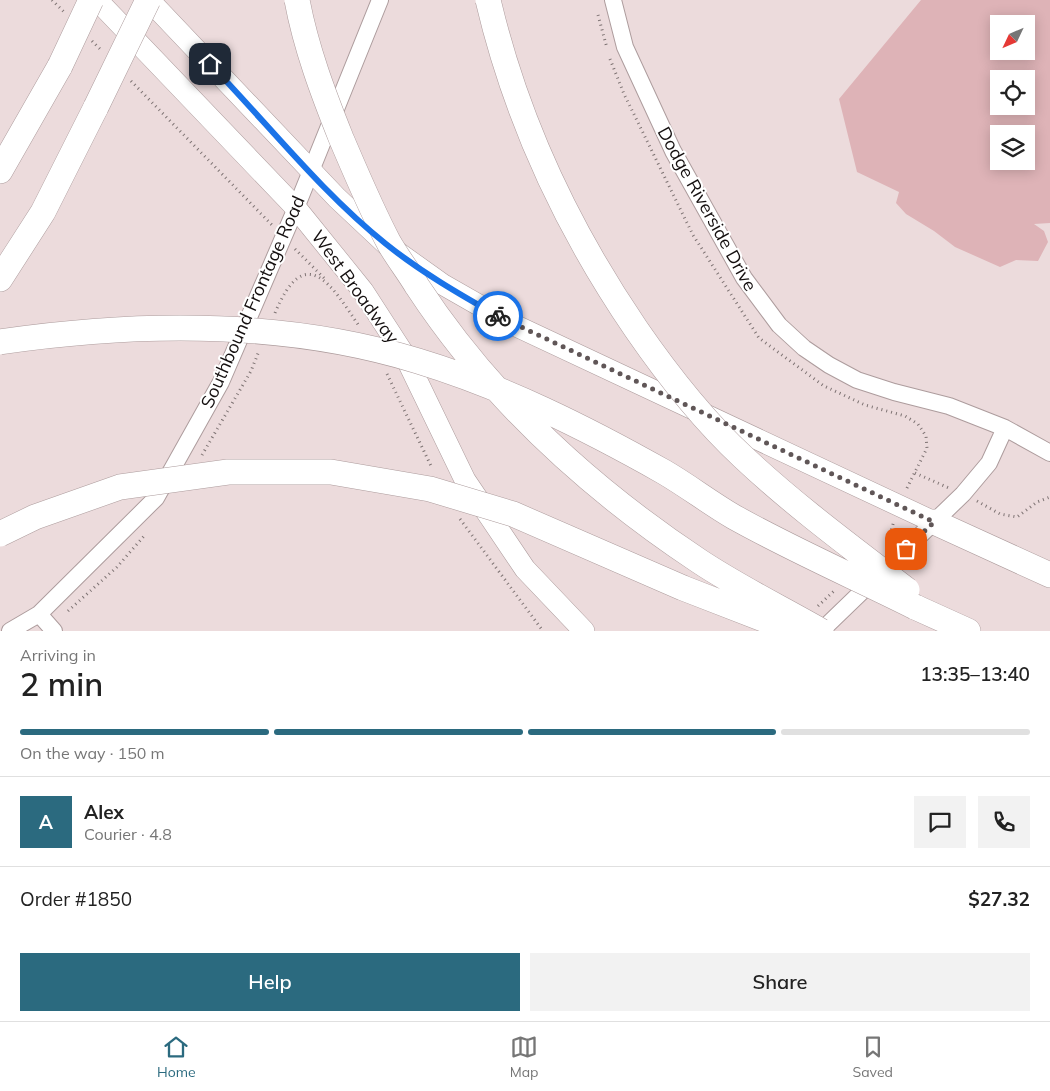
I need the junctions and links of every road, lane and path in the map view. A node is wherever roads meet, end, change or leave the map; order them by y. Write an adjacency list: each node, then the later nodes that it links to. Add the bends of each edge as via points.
1 (52, 0): 9 (path)
2 (91, 0): 13 (highway, bridge, via 60,66)
3 (97, 0): 15 (main road, West Broadway)
4 (148, 0): 14 (main road); 17 (highway, bridge, via 43,212)
5 (297, 0): 42 (highway, bridge, via 321,89 355,171 390,243 436,315 483,375 546,440 614,499 700,562)
6 (380, 0): 14 (street, Southbound Frontage Road)
7 (488, 0): 35 (highway, bridge, via 508,74 543,166 576,233 611,293 654,355 741,456)
8 (613, 0): 25 (street, Dodge Riverside Drive, via 625,47 672,151 744,278 779,325 810,352 857,380 949,406)
9 (66, 14)
10 (86, 35): 11 (path)
11 (106, 56)
12 (127, 76): 16 (path)
13 (0, 171)
14 (310, 171): 15 (street, Southbound Frontage Road); 32 (main road, via 386,244 449,289 512,324)
15 (296, 208): 16 (street, Southbound Frontage Road); 40 (main road, West Broadway, via 363,291 405,356 465,480 519,561)
16 (283, 236): 18 (path); 36 (street, Southbound Frontage Road, via 221,382 156,498)
17 (0, 278)
18 (324, 279): 19 (path, via 311,274 297,277 285,292); 20 (path)
19 (274, 316)
20 (360, 328)
21 (0, 342): 35 (highway, bridge, via 61,333 219,328 339,341 418,361 504,392 573,424 665,472 734,517)
22 (262, 343): 23 (path)
23 (251, 371)
24 (386, 371): 28 (path)
25 (1005, 428): 26 (street, Dodge Riverside Drive); 29 (street, via 989,463)
26 (1050, 453)
27 (915, 473): 29 (path)
28 (436, 476)
29 (963, 494): 30 (path, via 1000,514 1016,517); 32 (street)
30 (1050, 497)
31 (459, 517): 39 (path)
32 (934, 522): 34 (highway); 42 (street)
33 (0, 534): 41 (highway, bridge, via 35,516 120,487 228,472 332,472 430,488 513,514 683,588)
34 (1050, 575)
35 (917, 603): 43 (highway)
36 (39, 614): 37 (street, Southbound Frontage Road); 38 (street)
37 (10, 631)
38 (54, 631)
39 (543, 631)
40 (584, 631)
41 (794, 631)
42 (821, 631)
43 (968, 631)

